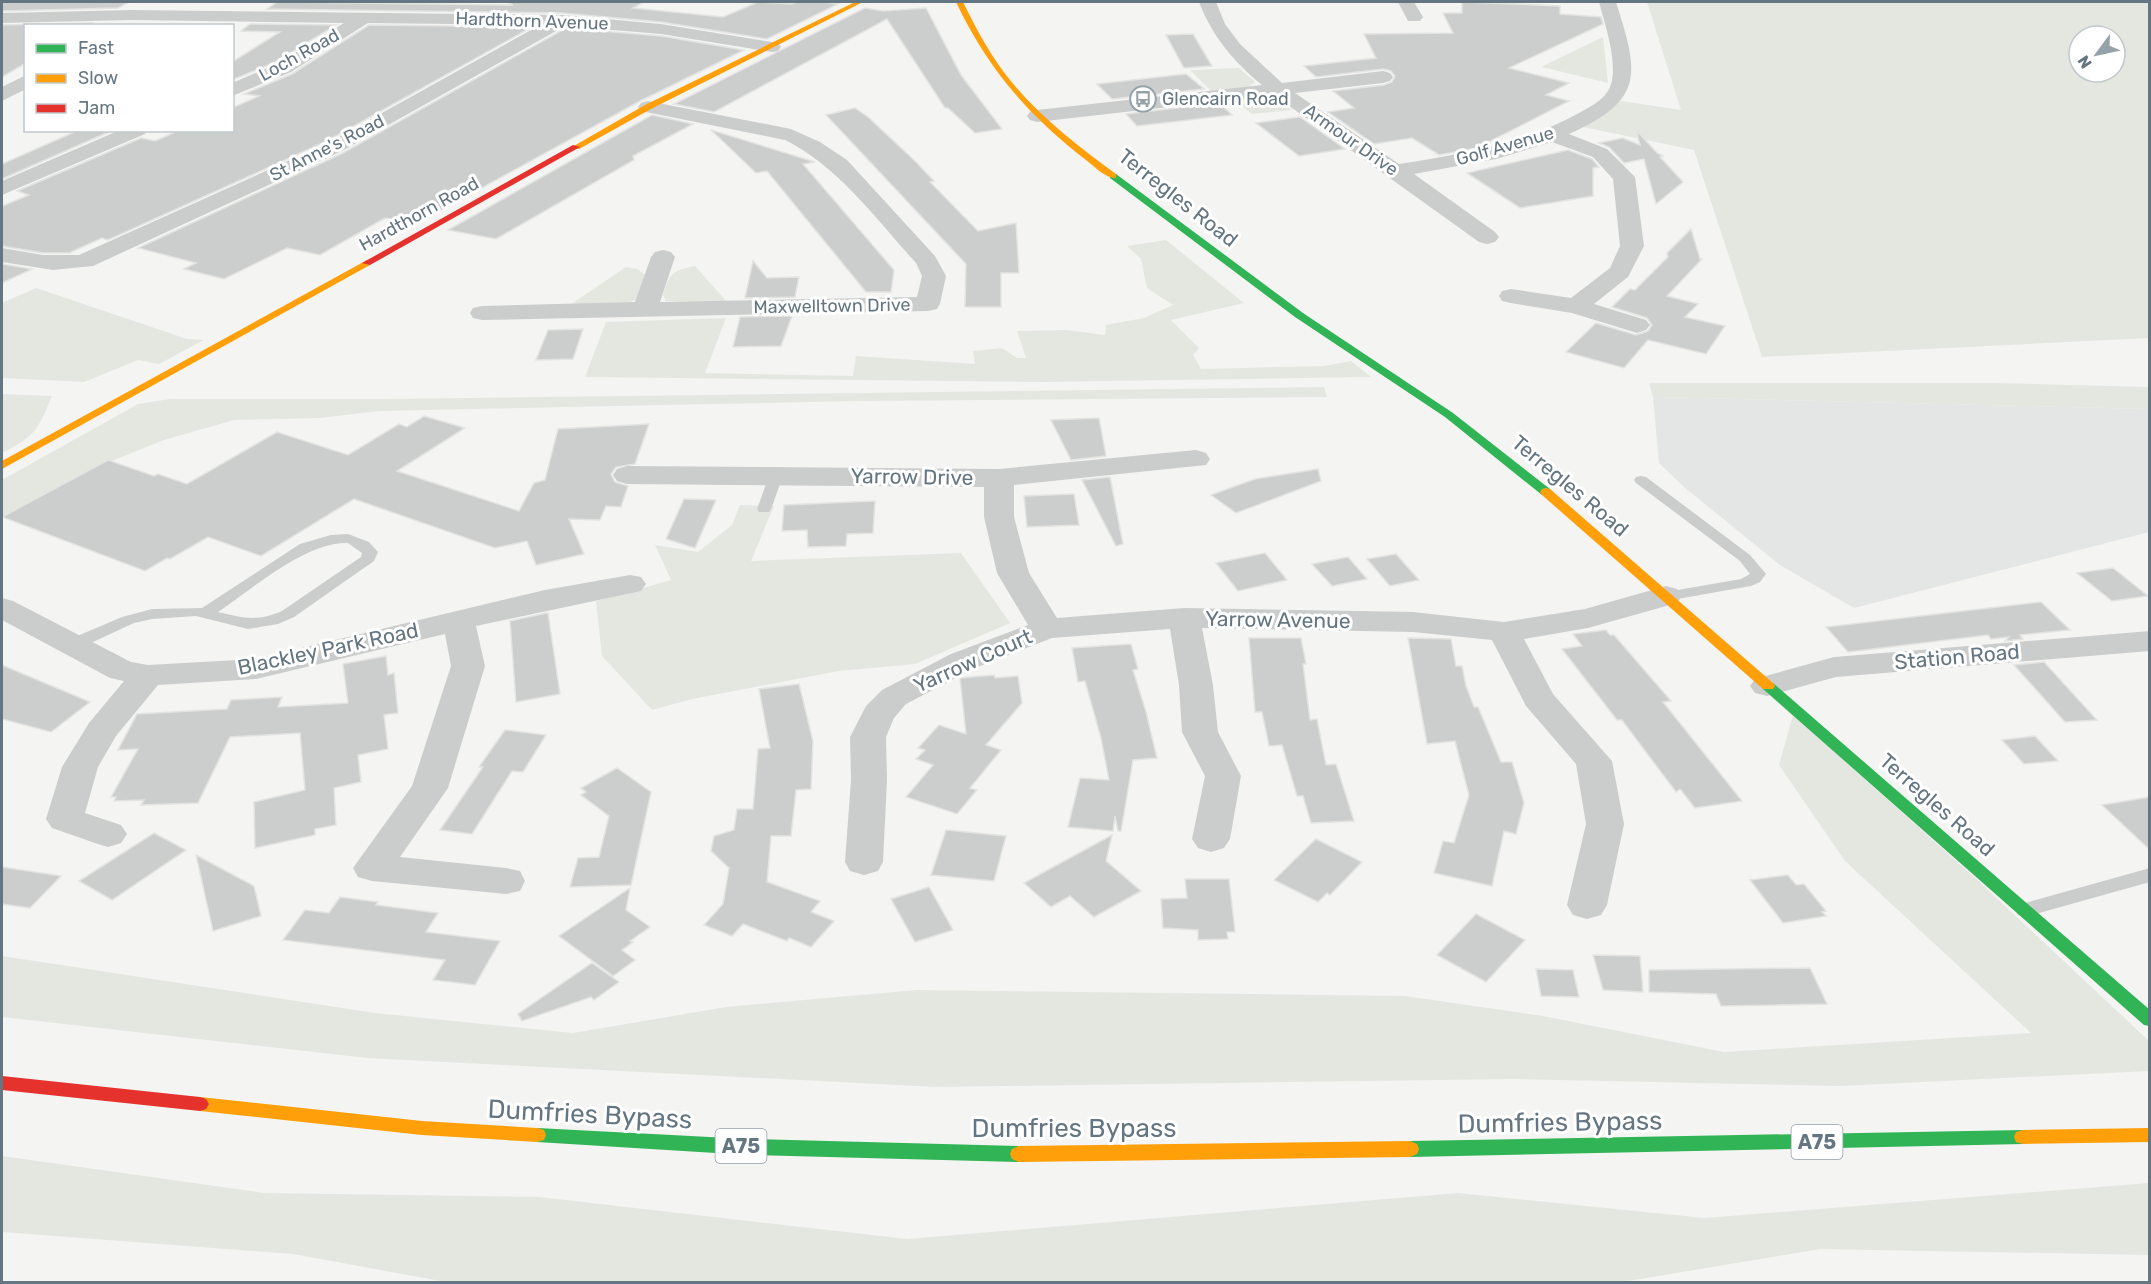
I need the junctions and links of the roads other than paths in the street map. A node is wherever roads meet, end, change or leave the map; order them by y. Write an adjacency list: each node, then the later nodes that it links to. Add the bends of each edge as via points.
1 (478, 2): 8 (street)
2 (859, 2): 12 (main road, Hardthorn Road)
3 (960, 2): 19 (main road, Terregles Road, via 984,54)
4 (1208, 2): 15 (street, Armour Drive, via 1222,35 1245,61)
5 (1608, 2): 21 (street, Golf Avenue, via 1623,72 1618,91 1608,103)
6 (132, 15): 7 (street, Hardthorn Avenue); 9 (street, Hardthorn Avenue); 11 (street)
7 (364, 17): 8 (street, Hardthorn Avenue); 16 (street, Loch Road, via 284,68)
8 (460, 17): 10 (street, Hardthorn Avenue)
9 (2, 18)
10 (562, 20): 12 (street, Hardthorn Avenue, via 661,29); 25 (street, St Anne's Road, via 335,147 85,261 66,265)
11 (119, 24)
12 (772, 48): 18 (main road, Hardthorn Road)
13 (1383, 77): 15 (street)
14 (24, 82): 17 (street)
15 (1278, 88): 19 (street); 22 (street, Armour Drive)
16 (234, 89)
17 (2, 95)
18 (648, 107): 29 (street, Maxwelltown Drive, via 791,135 813,146 839,165 872,199 927,261 934,276 928,304); 33 (main road, Hardthorn Road)
19 (1037, 116): 40 (main road, Terregles Road, via 1240,273 1466,427)
20 (133, 132): 23 (street)
21 (1553, 135): 22 (street, Golf Avenue, via 1473,158); 28 (street, via 1600,153 1624,177 1627,199 1632,246 1620,272)
22 (1396, 171): 24 (street, Armour Drive)
23 (2, 189)
24 (1487, 237)
25 (2, 255)
26 (663, 257): 29 (street)
27 (1511, 296): 28 (street)
28 (1576, 306): 31 (street)
29 (645, 309): 30 (street, Maxwelltown Drive)
30 (482, 313)
31 (1637, 325)
32 (1196, 459): 36 (street, Yarrow Drive)
33 (2, 466)
34 (627, 474): 35 (street, Yarrow Drive)
35 (776, 476): 36 (street, Yarrow Drive); 38 (lane)
36 (999, 478): 45 (street, via 999,517 1013,573)
37 (1641, 480): 40 (lane, via 1745,558 1758,574 1745,583)
38 (764, 508)
39 (630, 584): 44 (street, Blackley Park Road)
40 (1666, 596): 46 (street, Yarrow Avenue, via 1588,618); 50 (main road, Terregles Road)
41 (2, 608): 48 (street, Blackley Park Road)
42 (206, 612): 42 (lane, via 248,624 280,618 364,563 370,552 352,539 323,540 305,547); 48 (lane, via 152,614 128,620)
43 (1184, 618): 45 (street, Yarrow Avenue); 46 (street, Yarrow Avenue, via 1413,622); 52 (street, via 1200,732 1223,776)
44 (458, 620): 49 (street, Blackley Park Road, via 256,669); 55 (street, via 468,666 430,788 372,868)
45 (1047, 629): 53 (street, Yarrow Court, via 963,661 894,697 878,714 868,737)
46 (1504, 632): 56 (street, via 1538,699 1594,761 1605,824)
47 (2150, 641): 50 (street, Station Road, via 1834,667)
48 (74, 644): 49 (street, Blackley Park Road, via 122,671)
49 (148, 675): 51 (street, via 96,740 80,767 66,819)
50 (1767, 686): 57 (main road, Terregles Road)
51 (108, 834)
52 (1211, 839)
53 (864, 862)
54 (2150, 874): 57 (lane)
55 (506, 881)
56 (1587, 905)
57 (2025, 910): 58 (main road, Terregles Road)
58 (2150, 1020)
59 (2, 1083): 60 (main road, Dumfries Bypass / A75, via 422,1128 748,1147 1004,1154)
60 (2150, 1135)

